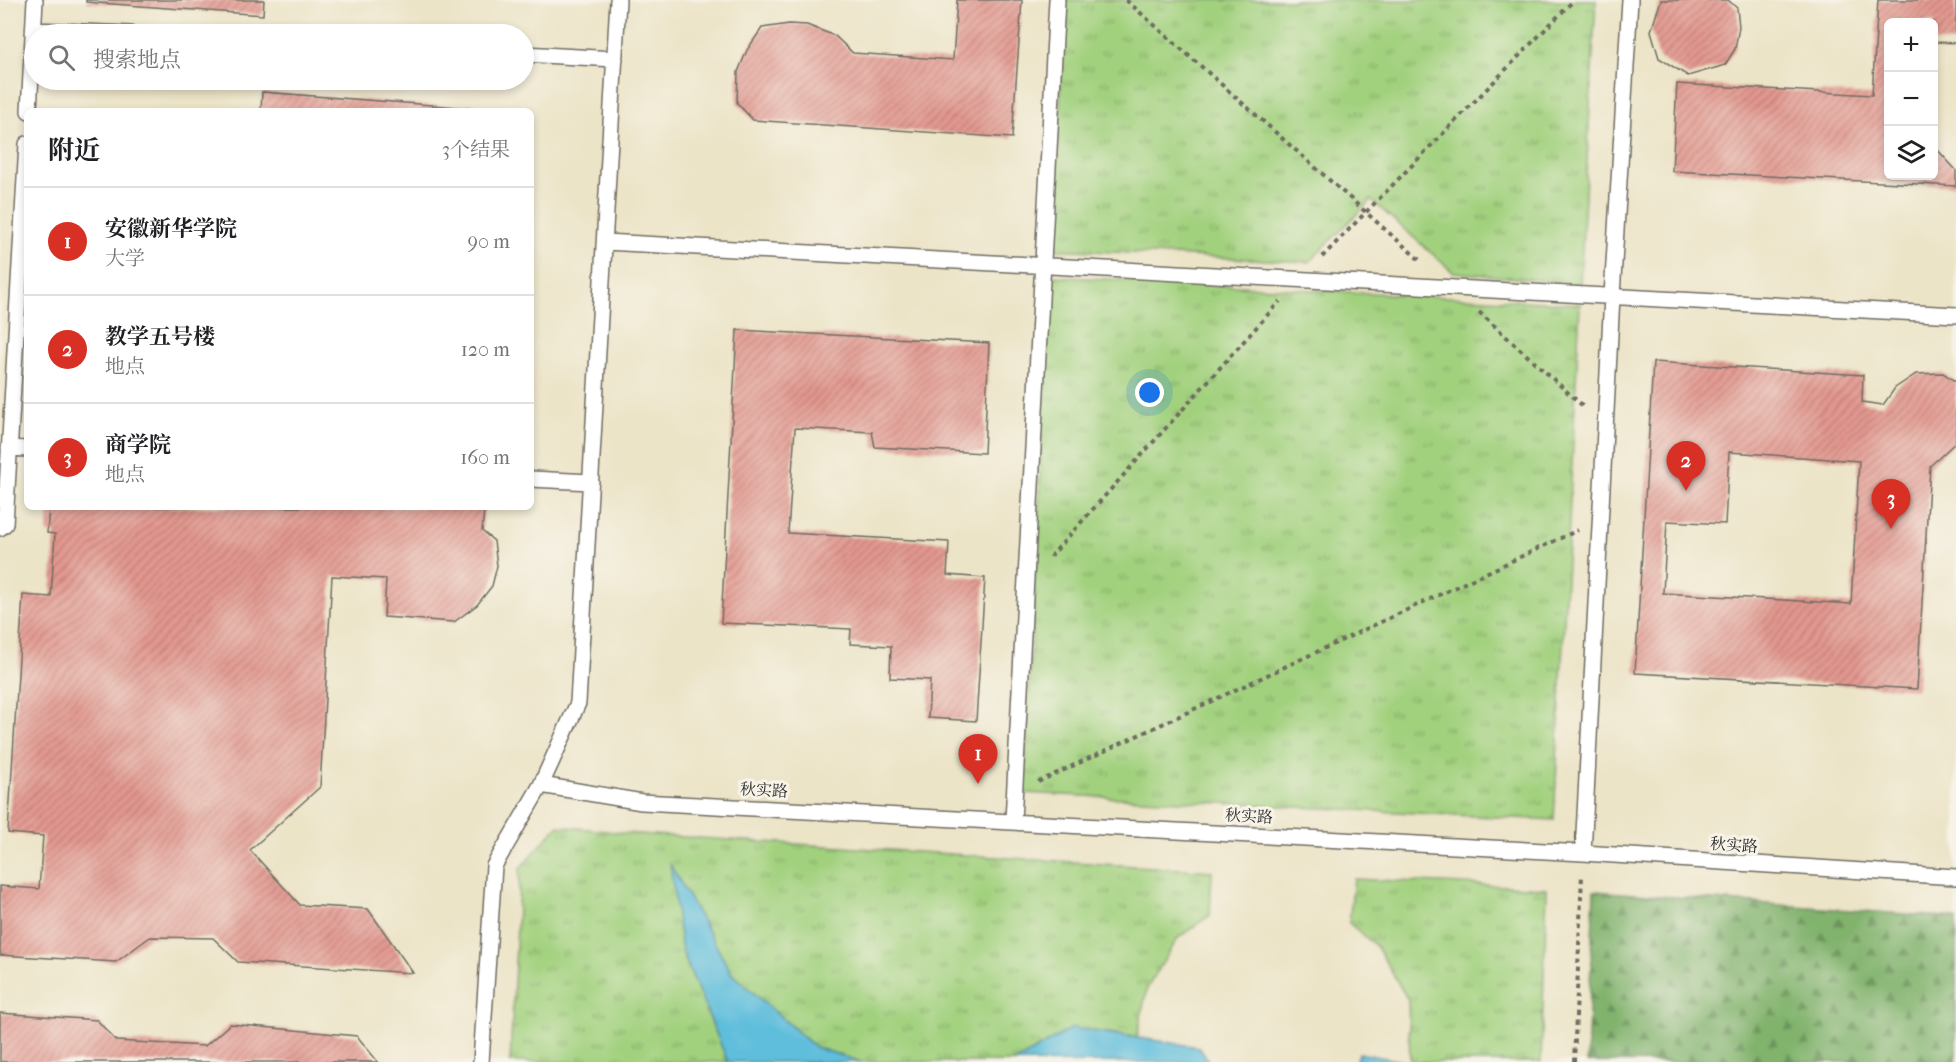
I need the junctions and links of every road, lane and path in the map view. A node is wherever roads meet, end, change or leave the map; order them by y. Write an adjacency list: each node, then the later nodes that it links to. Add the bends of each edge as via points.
1 (36, 0): 7 (lane)
2 (618, 0): 9 (lane)
3 (1057, 0): 15 (lane)
4 (1126, 0): 13 (path)
5 (1574, 0): 13 (path)
6 (1630, 0): 18 (lane)
7 (34, 24)
8 (534, 54): 9 (lane)
9 (615, 58): 14 (lane)
10 (30, 90): 11 (lane)
11 (29, 108)
12 (24, 195): 21 (lane)
13 (1367, 212): 16 (path); 17 (path)
14 (605, 242): 15 (lane); 24 (lane)
15 (1043, 266): 16 (lane); 27 (lane)
16 (1299, 280): 17 (lane); 27 (path)
17 (1452, 288): 18 (lane); 20 (path)
18 (1612, 296): 19 (lane); 20 (lane)
19 (1956, 315)
20 (1605, 426): 25 (lane)
21 (9, 448): 22 (lane); 26 (lane, via 5,524)
22 (24, 449)
23 (534, 478): 24 (lane)
24 (591, 482): 28 (lane, via 578,703)
25 (1600, 520): 29 (path); 31 (lane)
26 (0, 528)
27 (1026, 585): 29 (lane)
28 (541, 785): 30 (lane, 秋实路, via 642,802); 33 (lane, via 494,866)
29 (1014, 793): 30 (lane)
30 (1013, 821): 31 (lane, 秋实路)
31 (1583, 853): 32 (lane, 秋实路); 34 (path)
32 (1956, 877)
33 (481, 1062)
34 (1574, 1062)

